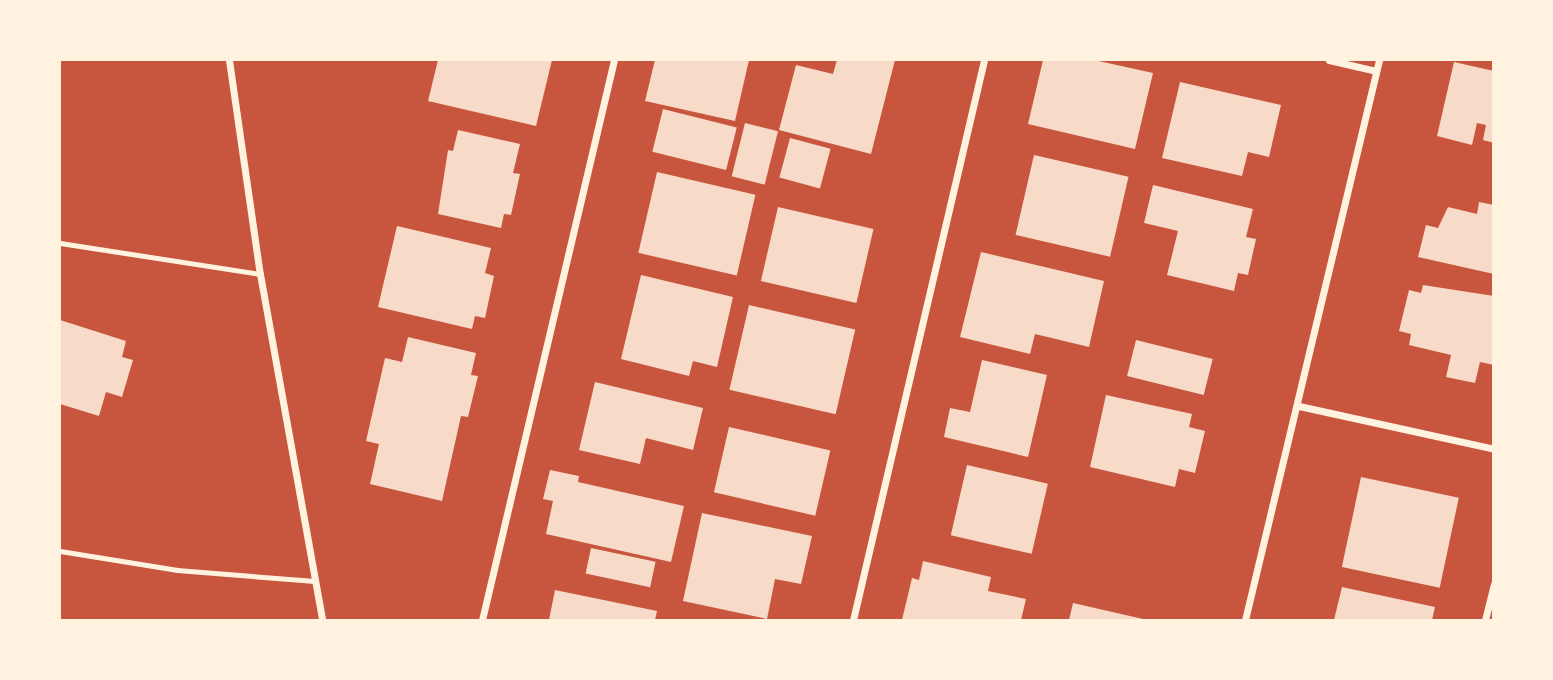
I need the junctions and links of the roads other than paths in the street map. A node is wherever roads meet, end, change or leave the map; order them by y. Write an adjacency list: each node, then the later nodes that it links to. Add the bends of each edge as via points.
1 (229, 60): 8 (street)
2 (614, 60): 15 (street)
3 (984, 60): 16 (street)
4 (1329, 60): 6 (street)
5 (1378, 60): 6 (street)
6 (1376, 71): 9 (street)
7 (60, 243): 8 (lane)
8 (260, 274): 12 (street)
9 (1299, 406): 10 (street); 17 (street)
10 (1493, 449)
11 (60, 551): 12 (lane, via 177,570)
12 (315, 581): 14 (street)
13 (1493, 584): 18 (street)
14 (322, 621)
15 (482, 621)
16 (853, 621)
17 (1245, 621)
18 (1485, 621)

